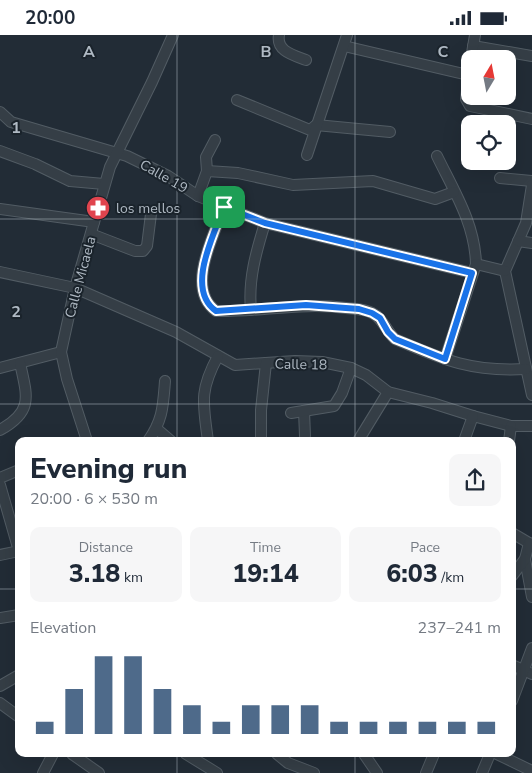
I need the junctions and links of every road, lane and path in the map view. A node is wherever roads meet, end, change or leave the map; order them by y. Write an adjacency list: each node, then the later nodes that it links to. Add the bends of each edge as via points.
1 (173, 35): 19 (street, Calle Micaela)
2 (279, 35): 9 (street, via 278,41 283,50)
3 (347, 35): 5 (street)
4 (475, 35): 6 (street)
5 (344, 46): 10 (street); 15 (street)
6 (473, 46): 7 (street); 8 (street)
7 (472, 50)
8 (532, 56)
9 (306, 60)
10 (461, 73)
11 (238, 100): 15 (street, via 310,130)
12 (469, 105): 14 (street)
13 (0, 112): 19 (street, Calle 19, via 10,122)
14 (532, 119)
15 (316, 125): 16 (street); 20 (street)
16 (390, 132)
17 (215, 140): 22 (street, via 206,157)
18 (0, 151): 25 (street, via 70,181)
19 (116, 152): 25 (street, Calle Micaela); 28 (street, Calle 19, via 146,164)
20 (307, 155)
21 (437, 156): 27 (street)
22 (207, 171): 27 (street, via 238,173 293,185 373,181 435,199); 28 (street)
23 (500, 178): 24 (street)
24 (532, 181)
25 (104, 184): 32 (street, Calle Micaela)
26 (532, 185): 35 (street, via 526,223)
27 (454, 192): 37 (street, via 469,222)
28 (198, 196): 29 (street, Calle 19)
29 (224, 207): 33 (street, Calle 19); 41 (street, via 201,276 202,292 216,311)
30 (0, 209): 32 (street)
31 (151, 214): 34 (street, via 147,246 143,251 135,251)
32 (94, 222): 34 (street, Calle Micaela)
33 (265, 223): 37 (street, Calle 19); 41 (street, via 254,258 249,292)
34 (91, 233): 40 (street, Calle Micaela)
35 (518, 241): 36 (street); 38 (street)
36 (532, 243)
37 (474, 269): 38 (street, Calle 19); 44 (street)
38 (505, 271): 49 (street)
39 (0, 272): 40 (street, Calle 18)
40 (75, 288): 42 (street, Calle Micaela); 43 (street, Calle 18, via 176,332)
41 (251, 310): 44 (street, via 306,305 372,313 380,318 395,339)
42 (61, 352): 45 (street); 60 (street, Calle Micaela)
43 (218, 357): 46 (street, Calle 18, via 235,365); 63 (street, via 207,376 202,399)
44 (445, 359): 49 (street, via 487,369)
45 (20, 363): 47 (street); 59 (street, via 27,397 25,409 10,425)
46 (266, 363): 48 (street, Calle 18, via 322,362); 64 (street)
47 (0, 368)
48 (351, 368): 51 (street, Calle 18); 53 (street, via 334,406)
49 (526, 369): 52 (street)
50 (166, 381): 58 (street)
51 (388, 392): 55 (street, Calle 18); 66 (street)
52 (532, 395)
53 (304, 411): 54 (street); 65 (street)
54 (291, 413)
55 (473, 417): 56 (street, Calle 18); 67 (street)
56 (512, 425): 57 (street, Calle 18); 68 (street)
57 (532, 426)
58 (157, 429): 61 (street); 62 (street)
59 (0, 430)
60 (87, 437)
61 (151, 437)
62 (166, 437)
63 (207, 437)
64 (261, 437)
65 (305, 437)
66 (360, 437)
67 (466, 437)
68 (510, 437)
69 (15, 472): 70 (street)
70 (0, 478)
71 (0, 485): 73 (street)
72 (516, 535): 74 (street)
73 (15, 537)
74 (531, 543): 77 (street)
75 (15, 552): 76 (street)
76 (0, 555)
77 (525, 559): 78 (street); 79 (street)
78 (516, 571)
79 (532, 597)
80 (15, 616): 81 (street)
81 (0, 618)
82 (532, 648): 84 (street)
83 (516, 667): 84 (street)
84 (529, 673): 87 (street)
85 (15, 677): 86 (street)
86 (0, 686)
87 (516, 694)
88 (0, 703): 89 (street)
89 (15, 714)
90 (51, 757): 99 (street)
91 (76, 757): 100 (street)
92 (191, 757): 101 (street)
93 (280, 757): 102 (street)
94 (366, 757): 103 (street)
95 (432, 757): 104 (street)
96 (489, 757): 105 (street)
97 (503, 757): 98 (street)
98 (532, 771)
99 (43, 773)
100 (99, 773)
101 (217, 773)
102 (314, 773)
103 (377, 773)
104 (426, 773)
105 (482, 773)

